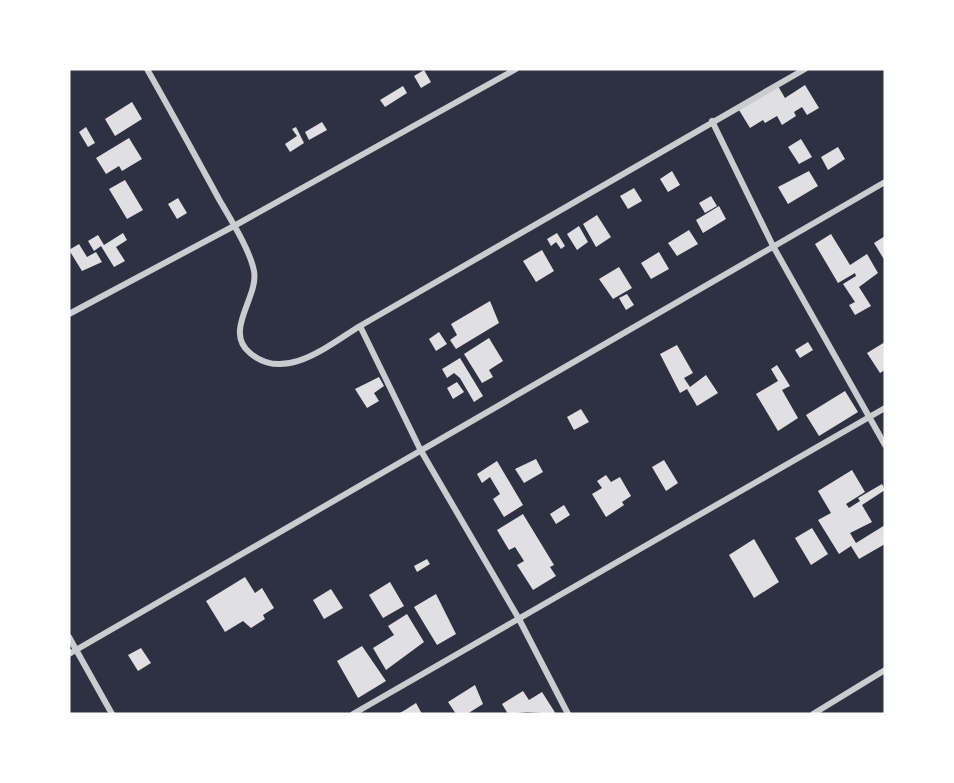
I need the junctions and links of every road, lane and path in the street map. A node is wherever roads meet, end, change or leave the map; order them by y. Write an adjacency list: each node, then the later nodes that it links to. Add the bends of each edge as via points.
1 (147, 69): 6 (street)
2 (516, 69): 6 (street)
3 (803, 70): 4 (street)
4 (712, 121): 7 (street); 9 (street)
5 (885, 182): 7 (street)
6 (234, 226): 8 (street); 9 (street, via 255,272 239,333 248,352 262,362 274,364 304,361)
7 (772, 246): 11 (street); 13 (street)
8 (69, 314)
9 (360, 326): 13 (street)
10 (885, 408): 11 (street)
11 (870, 417): 12 (street); 14 (street)
12 (885, 445)
13 (420, 449): 14 (street); 16 (street)
14 (519, 619): 20 (street); 21 (street)
15 (69, 638): 16 (street)
16 (77, 650): 17 (street); 19 (street)
17 (69, 654)
18 (885, 670): 22 (street)
19 (112, 714)
20 (353, 714)
21 (568, 714)
22 (813, 714)

